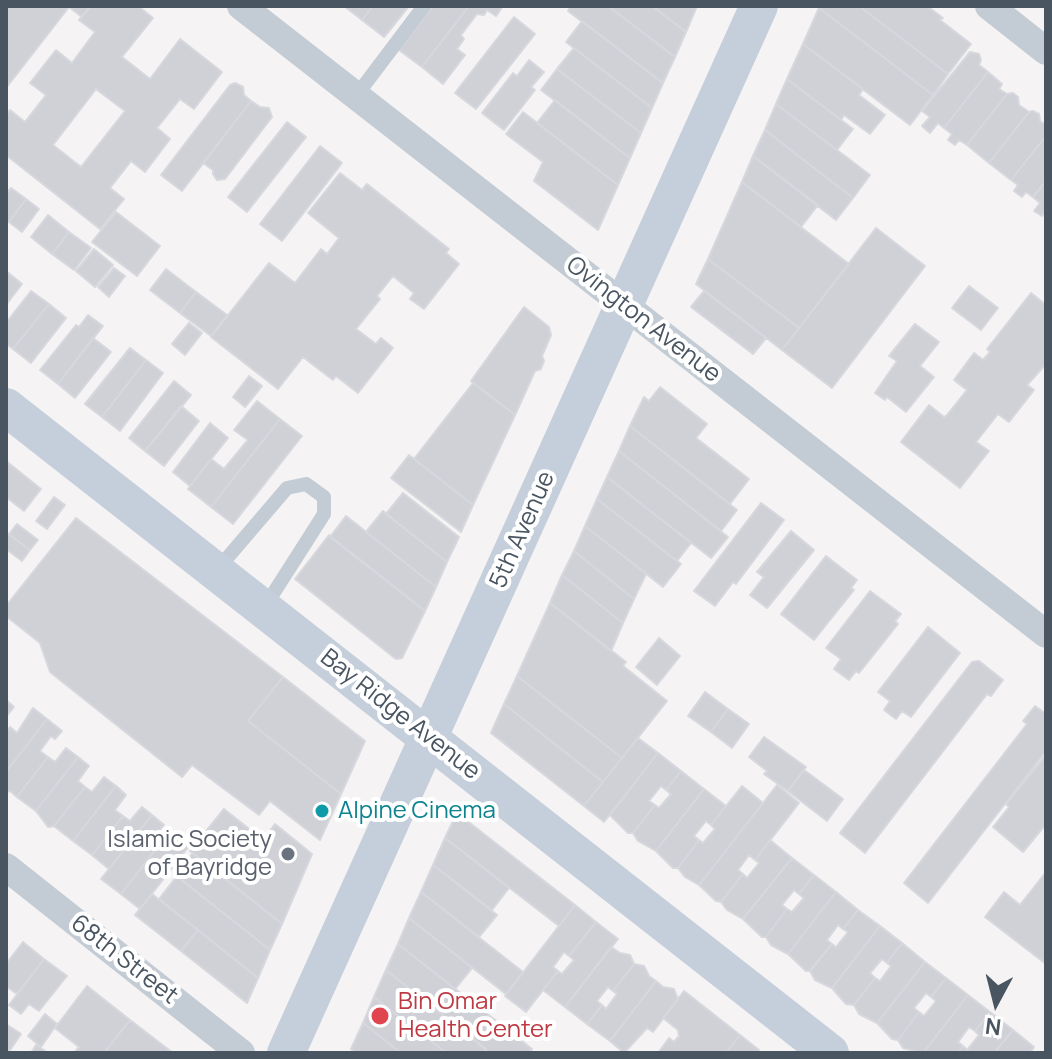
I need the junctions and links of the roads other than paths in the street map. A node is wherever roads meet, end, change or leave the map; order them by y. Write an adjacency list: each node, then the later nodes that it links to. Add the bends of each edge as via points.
1 (241, 6): 6 (street, Ovington Avenue)
2 (424, 6): 6 (lane)
3 (759, 6): 7 (street, 5th Avenue)
4 (989, 6): 5 (street)
5 (1046, 51)
6 (356, 96): 7 (street, Ovington Avenue)
7 (625, 305): 11 (street, Ovington Avenue); 12 (street, 5th Avenue)
8 (6, 407): 9 (street, Bay Ridge Avenue)
9 (216, 571): 10 (street, Bay Ridge Avenue); 10 (lane, via 287,488 306,484 324,497 324,514)
10 (264, 609): 12 (street, Bay Ridge Avenue)
11 (1046, 634)
12 (430, 738): 15 (street, 5th Avenue); 16 (street, Bay Ridge Avenue)
13 (6, 867): 14 (street, 68th Street)
14 (241, 1053)
15 (286, 1053)
16 (830, 1053)

